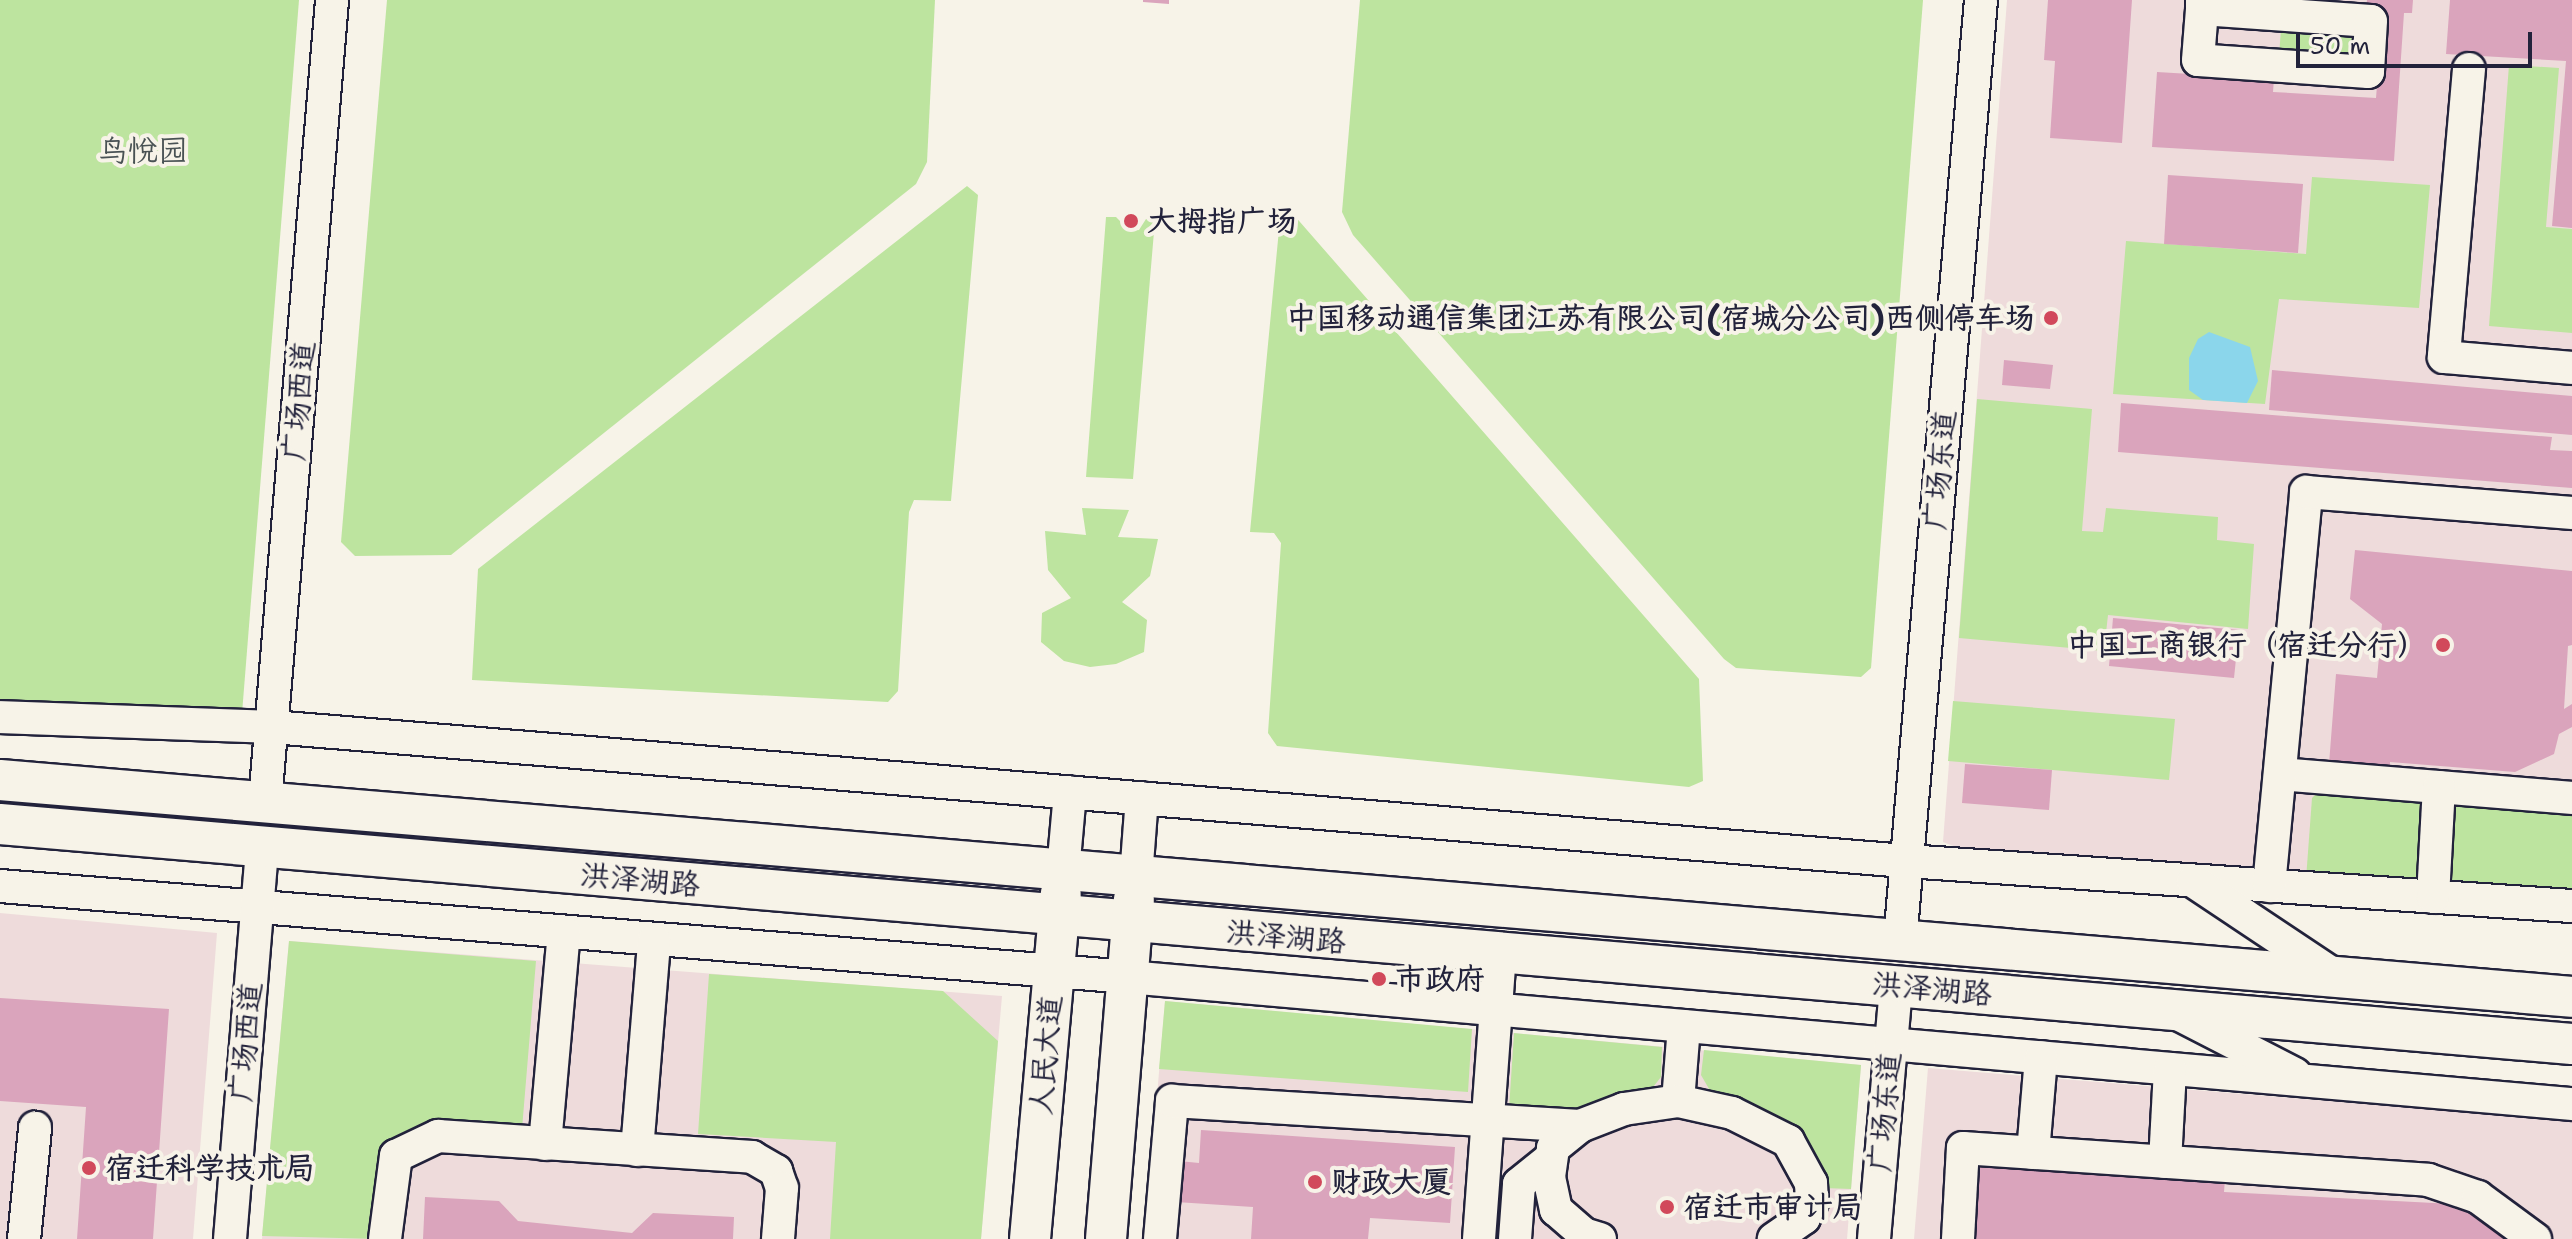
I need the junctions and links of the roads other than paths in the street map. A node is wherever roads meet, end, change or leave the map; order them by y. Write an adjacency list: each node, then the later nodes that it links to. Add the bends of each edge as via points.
1 (332, 0): 8 (street, 广场西道)
2 (1981, 0): 18 (street, 广场东道)
3 (2202, 4): 3 (street, via 2371,21 2368,72 2198,60)
4 (2469, 69): 5 (street, via 2444,357)
5 (2572, 368)
6 (2572, 513): 9 (street, via 2306,492)
7 (0, 717): 8 (street)
8 (272, 727): 12 (street); 15 (street, 广场西道)
9 (2280, 774): 11 (street); 23 (street)
10 (12, 778): 15 (main road, 洪泽湖路)
11 (2439, 787): 14 (street); 24 (street)
12 (1070, 792): 13 (street); 19 (street)
13 (1142, 798): 18 (street); 20 (street)
14 (2572, 798)
15 (265, 802): 19 (main road, 洪泽湖路)
16 (0, 824): 17 (main road, 洪泽湖路)
17 (262, 846): 26 (street, 广场西道); 27 (main road, 洪泽湖路)
18 (1906, 861): 21 (street); 31 (street, 广场东道)
19 (1063, 871): 20 (main road, 洪泽湖路); 27 (main road, 人民大道)
20 (1136, 877): 28 (main road); 31 (main road, 洪泽湖路)
21 (2192, 880): 23 (street); 35 (street)
22 (0, 886): 26 (street)
23 (2269, 886): 24 (street)
24 (2433, 897): 25 (street)
25 (2572, 906)
26 (257, 907): 29 (street); 62 (street, 广场西道)
27 (1058, 919): 28 (main road, 洪泽湖路); 33 (main road, 人民大道)
28 (1132, 925): 32 (main road, 洪泽湖路); 34 (main road)
29 (564, 932): 30 (street); 55 (street)
30 (654, 941): 33 (street); 56 (street)
31 (1900, 941): 35 (main road, 洪泽湖路)
32 (1500, 954): 36 (main road, 洪泽湖路); 40 (street)
33 (1054, 971): 34 (street); 65 (main road, 人民大道)
34 (1128, 977): 40 (street); 66 (main road)
35 (2337, 977): 38 (main road, 洪泽湖路)
36 (1896, 986): 41 (main road, 洪泽湖路); 44 (street, 广场东道)
37 (2572, 986): 38 (main road)
38 (2510, 991): 39 (main road, 洪泽湖路)
39 (2572, 997)
40 (1498, 1009): 42 (street); 52 (street)
41 (2170, 1009): 43 (main road, 洪泽湖路); 49 (street)
42 (1684, 1026): 44 (street); 50 (street)
43 (2505, 1038): 45 (main road, 洪泽湖路); 46 (main road)
44 (1891, 1044): 47 (street); 73 (street, 广场东道)
45 (2572, 1044)
46 (2572, 1052)
47 (2041, 1057): 48 (street); 57 (street)
48 (2170, 1069): 49 (street); 59 (street)
49 (2309, 1081): 51 (street)
50 (1678, 1101): 53 (street, via 1624,1109); 60 (street, via 1732,1113 1788,1141 1811,1183)
51 (2572, 1104)
52 (1489, 1121): 53 (street); 67 (street, via 1172,1101); 68 (street)
53 (1580, 1126): 58 (street, via 1560,1138)
54 (35, 1128): 61 (street)
55 (545, 1144): 56 (street); 63 (street, via 438,1136 414,1145 396,1156)
56 (637, 1150): 64 (street, via 752,1157 766,1164 776,1171 782,1188)
57 (2033, 1153): 59 (street); 74 (street, via 1963,1148)
58 (1549, 1160): 69 (street, via 1519,1184); 70 (street, via 1556,1210 1584,1234)
59 (2165, 1162): 75 (street, via 2428,1180 2478,1197)
60 (1812, 1202): 71 (street, via 1804,1218); 72 (street)
61 (24, 1239)
62 (230, 1239)
63 (385, 1239)
64 (778, 1239)
65 (1030, 1239)
66 (1106, 1239)
67 (1160, 1239)
68 (1479, 1239)
69 (1515, 1239)
70 (1600, 1239)
71 (1774, 1239)
72 (1810, 1239)
73 (1874, 1239)
74 (1958, 1239)
75 (2535, 1239)

